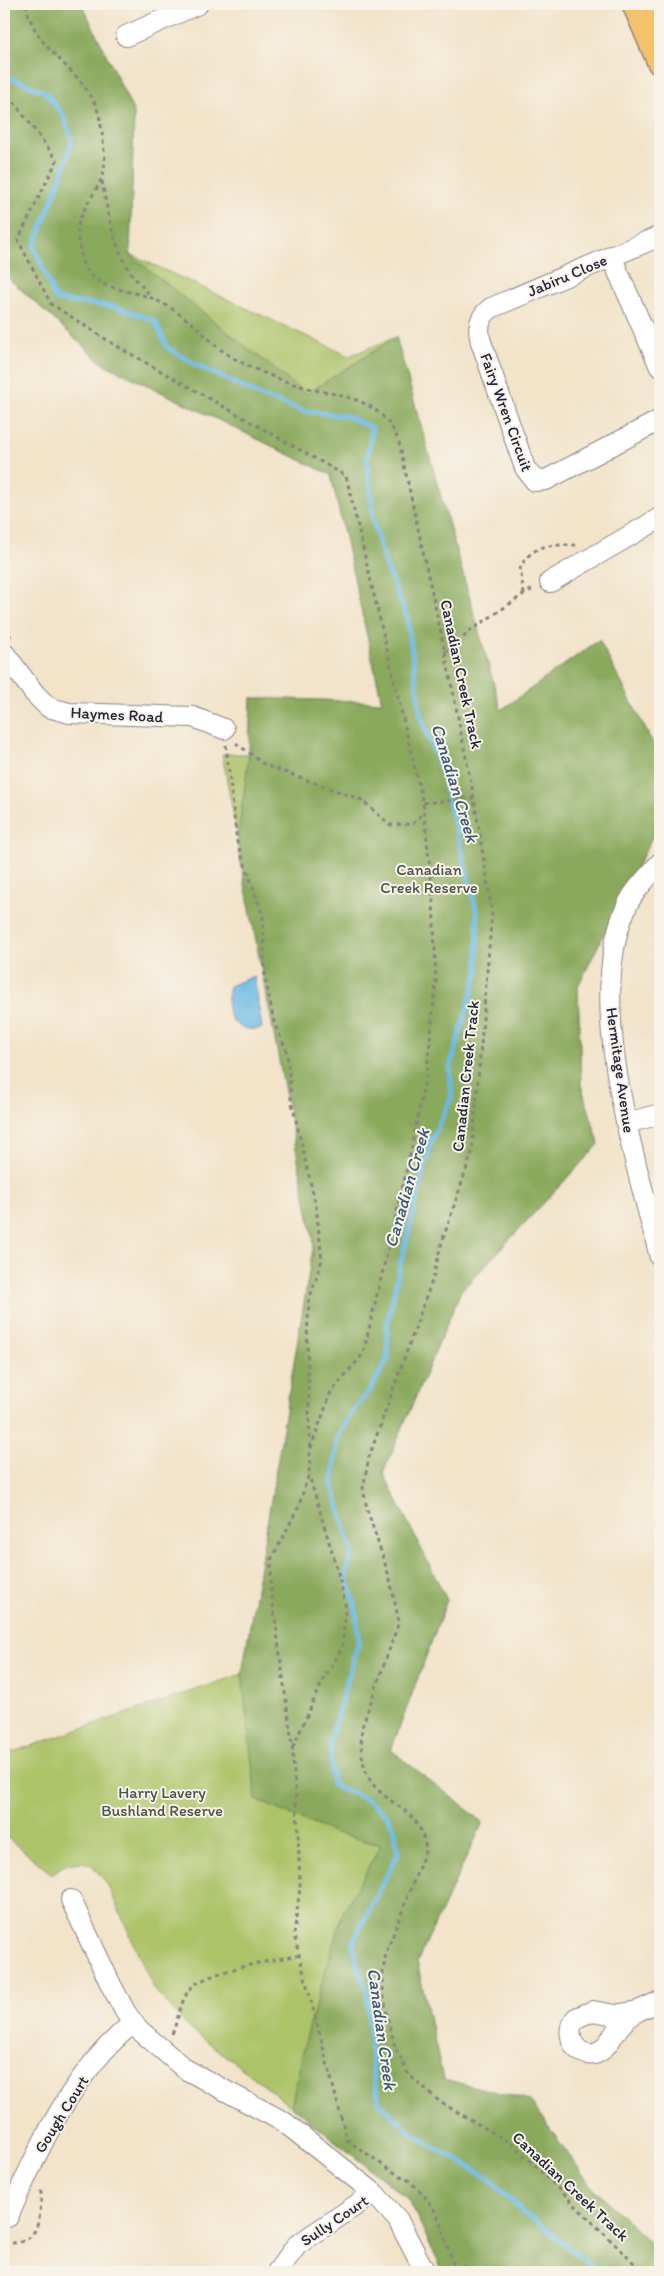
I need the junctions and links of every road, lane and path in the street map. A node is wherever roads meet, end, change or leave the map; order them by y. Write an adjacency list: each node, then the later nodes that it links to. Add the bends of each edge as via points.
1 (26, 4): 9 (path, Canadian Creek Track, via 28,17 39,38 93,99 105,158)
2 (198, 4): 6 (street)
3 (635, 4): 7 (main road)
4 (657, 4): 5 (main road)
5 (660, 11)
6 (126, 36)
7 (660, 62)
8 (4, 89): 25 (path, via 57,160 18,240 51,304 115,345 346,476)
9 (102, 181): 12 (path, via 122,257); 12 (path, Canadian Creek Track, via 79,220 81,262 101,283)
10 (660, 236): 11 (street, Jabiru Close)
11 (611, 256): 13 (street, Jabiru Close, via 491,308); 14 (street)
12 (152, 298): 20 (path, Canadian Creek Track, via 198,328 218,349 237,360 297,385 362,402 381,413 393,427)
13 (480, 322): 15 (street, Fairy Wren Circuit, via 481,342 525,468 534,481 546,480)
14 (660, 367)
15 (660, 420)
16 (660, 518): 18 (street)
17 (584, 542): 19 (path, via 577,546 542,547 531,552 520,568)
18 (550, 582): 19 (path)
19 (524, 594): 20 (path)
20 (445, 652): 24 (path, Canadian Creek Track)
21 (4, 653): 22 (street, Haymes Road, via 48,707 69,713 192,717)
22 (224, 729): 31 (path, via 237,842 263,916 267,986 274,1022 288,1052 292,1099 316,1206 322,1260 309,1300)
23 (238, 746): 26 (path, via 265,765 362,800 390,825 414,824)
24 (474, 798): 25 (path); 48 (path, Canadian Creek Track, via 492,912 472,1152 433,1278 369,1457 363,1488 399,1622 362,1727 363,1764 376,1788 416,1820 423,1832 426,1849 386,1953 383,1990 395,2047 409,2075 440,2102 514,2145)
25 (423, 803): 26 (path)
26 (424, 812): 31 (path, via 433,897 436,983 427,1070 363,1354 331,1392)
27 (660, 863): 29 (street, Hermitage Avenue, via 628,902 613,950 611,1018)
28 (660, 1114): 29 (street)
29 (626, 1123): 30 (street, Hermitage Avenue)
30 (660, 1257)
31 (310, 1450): 32 (path)
32 (309, 1474): 33 (path, via 298,1508 271,1560 271,1589); 33 (path, via 346,1608 342,1648 322,1682)
33 (292, 1749): 35 (path, via 300,1878 293,1928)
34 (71, 1900): 38 (street)
35 (300, 1955): 39 (path, via 232,1970 197,1984 186,1995 172,2034); 44 (path, via 347,2140 408,2180 424,2195 437,2214)
36 (660, 2001): 37 (street)
37 (638, 2011)
38 (133, 2023): 39 (street); 42 (street, Gough Court, via 102,2053 66,2101 39,2148)
39 (158, 2047): 41 (street, via 193,2074 284,2122)
40 (41, 2186): 43 (path, via 40,2215 35,2230 20,2242)
41 (374, 2193): 45 (street, Sully Court, via 297,2245); 46 (street, via 398,2220)
42 (8, 2217)
43 (4, 2242)
44 (455, 2270): 47 (path, via 463,2266)
45 (277, 2272)
46 (424, 2272)
47 (484, 2272)
48 (643, 2272)

